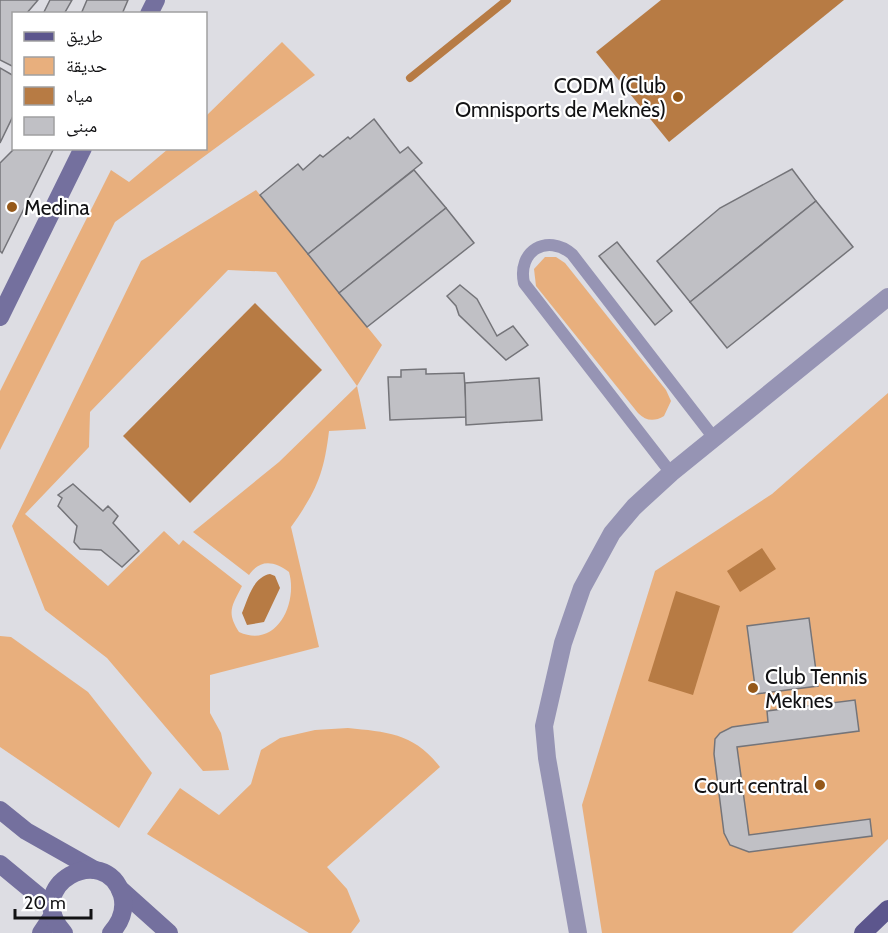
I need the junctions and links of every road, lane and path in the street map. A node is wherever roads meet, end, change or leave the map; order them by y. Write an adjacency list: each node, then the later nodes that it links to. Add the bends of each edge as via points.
1 (82, 150): 3 (main road)
2 (888, 297): 4 (street)
3 (0, 317)
4 (714, 438): 5 (street); 5 (lane, via 572,254 557,244 533,249 523,265 524,283)
5 (671, 472): 16 (street, via 634,507 597,558 582,588 551,686 544,726 547,758)
6 (0, 810): 8 (main road, via 26,831)
7 (0, 864): 11 (main road)
8 (95, 870): 9 (main road, via 114,880); 11 (main road, via 73,872 64,878 57,886)
9 (120, 889): 14 (main road, via 123,913); 15 (main road)
10 (888, 909): 17 (main road)
11 (52, 911): 12 (main road); 13 (main road)
12 (40, 933)
13 (64, 933)
14 (111, 933)
15 (169, 933)
16 (578, 933)
17 (863, 933)

